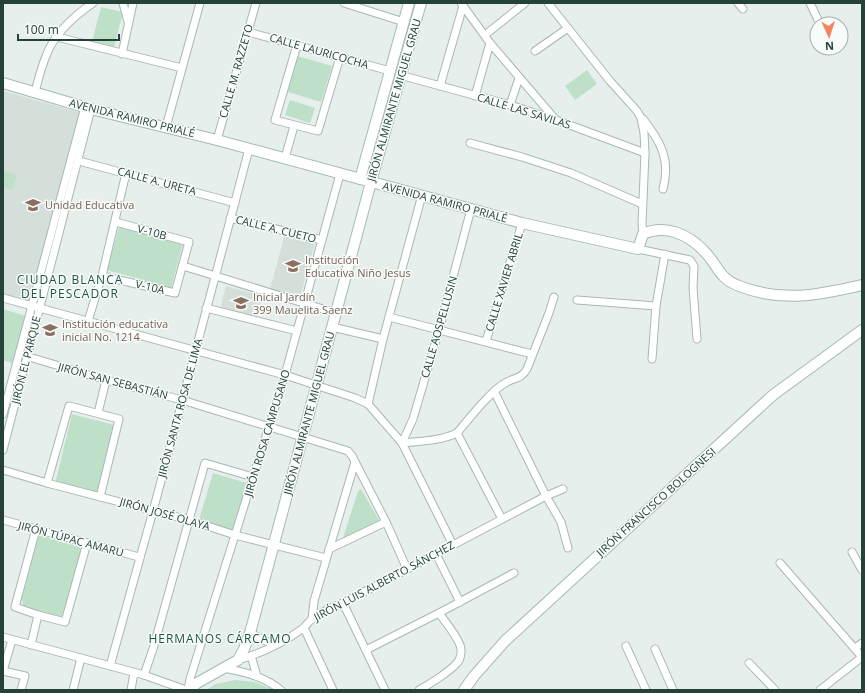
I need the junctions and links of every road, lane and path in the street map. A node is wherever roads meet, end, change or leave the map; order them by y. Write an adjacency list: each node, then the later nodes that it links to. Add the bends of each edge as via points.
1 (93, 3): 20 (street, via 77,15)
2 (123, 3): 16 (street)
3 (133, 3): 16 (street)
4 (200, 3): 26 (street)
5 (256, 3): 18 (street, CALLE M. RAZZETO)
6 (344, 3): 13 (street)
7 (409, 3): 15 (street, JIRÓN ALMIRANTE MIGUEL GRAU)
8 (421, 3): 28 (street, JIRÓN ALMIRANTE MIGUEL GRAU)
9 (525, 3): 19 (street)
10 (548, 3): 17 (street)
11 (810, 3): 14 (street)
12 (462, 4): 19 (street); 31 (street)
13 (355, 5): 15 (street)
14 (816, 16)
15 (404, 22): 27 (street, JIRÓN ALMIRANTE MIGUEL GRAU)
16 (129, 24): 24 (street)
17 (568, 28): 23 (street); 36 (street)
18 (248, 32): 22 (street, CALLE LAURICOCHA); 40 (street, CALLE M. RAZZETO)
19 (485, 35): 21 (street)
20 (57, 37): 24 (street); 32 (street, via 46,56)
21 (490, 43): 29 (street); 33 (street)
22 (297, 44): 25 (street, CALLE LAURICOCHA); 38 (street, via 274,120)
23 (535, 51)
24 (122, 54): 26 (street)
25 (340, 57): 27 (street, CALLE LAURICOCHA); 38 (street, via 318,131)
26 (182, 68): 39 (street)
27 (390, 72): 48 (street, JIRÓN ALMIRANTE MIGUEL GRAU)
28 (400, 75): 31 (street, CALLE LAS SAVILAS); 49 (street, JIRÓN ALMIRANTE MIGUEL GRAU)
29 (519, 78): 34 (street); 37 (street)
30 (3, 83): 32 (street, AVENIDA RAMIRO PRIALÉ)
31 (440, 86): 33 (street, CALLE LAS SAVILAS)
32 (35, 92): 35 (street, AVENIDA RAMIRO PRIALÉ)
33 (475, 96): 34 (street, CALLE LAS SAVILAS)
34 (510, 105): 37 (street, CALLE LAS SAVILAS)
35 (88, 108): 39 (street, AVENIDA RAMIRO PRIALÉ); 45 (street, JIRÓN EL PARQUE); 70 (street, JIRÓN EL PARQUE)
36 (641, 118): 43 (street); 50 (street, via 656,136 664,154 666,171)
37 (556, 120): 43 (street, CALLE LAS SAVILAS)
38 (294, 126): 44 (street)
39 (166, 127): 40 (street, AVENIDA RAMIRO PRIALÉ)
40 (217, 140): 42 (street, AVENIDA RAMIRO PRIALÉ)
41 (470, 143): 53 (street, via 571,173)
42 (249, 149): 44 (street, AVENIDA RAMIRO PRIALÉ); 52 (street, JIRÓN SANTA ROSA DE LIMA)
43 (645, 153): 53 (street)
44 (284, 158): 47 (street, AVENIDA RAMIRO PRIALÉ)
45 (79, 161): 46 (street, CALLE A. URETA); 72 (street, JIRÓN EL PARQUE)
46 (126, 173): 52 (street, CALLE A. URETA); 56 (street)
47 (340, 174): 48 (street, AVENIDA RAMIRO PRIALÉ); 59 (street, JIRÓN ROSA CAMPUSANO)
48 (360, 179): 49 (street, AVENIDA RAMIRO PRIALÉ)
49 (371, 182): 51 (street, AVENIDA RAMIRO PRIALÉ); 74 (street, JIRÓN ALMIRANTE MIGUEL GRAU)
50 (663, 189)
51 (422, 195): 54 (street, AVENIDA RAMIRO PRIALÉ); 75 (street)
52 (235, 203): 55 (street, JIRÓN SANTA ROSA DE LIMA)
53 (642, 204): 58 (street)
54 (471, 210): 57 (street, AVENIDA RAMIRO PRIALÉ); 78 (street, CALLE AOSPELLUSIN)
55 (230, 218): 59 (street, CALLE A. CUETO); 64 (street, JIRÓN SANTA ROSA DE LIMA)
56 (116, 222): 62 (street, V-10B, via 189,242); 63 (street)
57 (522, 223): 60 (street, AVENIDA RAMIRO PRIALÉ); 83 (street, CALLE XAVIER ABRIL)
58 (644, 234): 60 (street); 65 (street, via 666,230 682,235 704,251 719,273 728,281 770,295 810,295)
59 (322, 240): 69 (street, JIRÓN ROSA CAMPUSANO)
60 (638, 249): 61 (street)
61 (666, 254): 71 (street); 82 (street, via 690,260 694,266)
62 (182, 266): 63 (street, V-10A, via 175,293); 64 (street)
63 (102, 276): 76 (street)
64 (215, 276): 69 (street); 73 (street, JIRÓN SANTA ROSA DE LIMA)
65 (862, 285)
66 (554, 297): 85 (street)
67 (3, 298): 70 (street)
68 (577, 300): 71 (street)
69 (305, 304): 74 (street); 80 (street, JIRÓN ROSA CAMPUSANO)
70 (31, 306): 72 (street); 94 (street, JIRÓN EL PARQUE)
71 (656, 306): 87 (street)
72 (39, 308): 76 (street); 86 (street, JIRÓN EL PARQUE)
73 (206, 308): 80 (street); 84 (street, JIRÓN SANTA ROSA DE LIMA)
74 (336, 313): 77 (street, JIRÓN ALMIRANTE MIGUEL GRAU)
75 (389, 318): 78 (street); 81 (street)
76 (88, 321): 84 (street)
77 (332, 327): 81 (street); 90 (street, JIRÓN ALMIRANTE MIGUEL GRAU)
78 (439, 330): 83 (street); 99 (street, CALLE AOSPELLUSIN, via 413,419)
79 (862, 330): 163 (street, JIRÓN FRANCISCO BOLOGNESI, via 773,395 505,640)
80 (297, 331): 88 (street, JIRÓN ROSA CAMPUSANO)
81 (383, 339): 93 (street)
82 (697, 339)
83 (486, 342): 85 (street)
84 (195, 352): 88 (street); 92 (street, JIRÓN SANTA ROSA DE LIMA)
85 (532, 354): 91 (street, via 523,376 507,382)
86 (26, 356): 89 (street, JIRÓN SAN SEBASTIÁN); 100 (street, JIRÓN EL PARQUE)
87 (652, 359)
88 (285, 375): 90 (street); 96 (street, JIRÓN ROSA CAMPUSANO)
89 (106, 380): 92 (street, JIRÓN SAN SEBASTIÁN); 95 (street)
90 (317, 386): 93 (street); 98 (street, JIRÓN ALMIRANTE MIGUEL GRAU)
91 (494, 391): 97 (street); 107 (street)
92 (182, 400): 96 (street, JIRÓN SAN SEBASTIÁN); 108 (street, JIRÓN SANTA ROSA DE LIMA)
93 (368, 404): 99 (street)
94 (3, 412)
95 (98, 413): 104 (street, via 69,406); 106 (street, via 119,419)
96 (268, 426): 98 (street, JIRÓN SAN SEBASTIÁN); 103 (street, JIRÓN ROSA CAMPUSANO)
97 (457, 433): 99 (street, via 441,439); 109 (street)
98 (304, 437): 101 (street, JIRÓN SAN SEBASTIÁN, via 348,451); 116 (street, JIRÓN ALMIRANTE MIGUEL GRAU)
99 (402, 443): 117 (street)
100 (3, 450)
101 (355, 462): 112 (street, JIRÓN SAN SEBASTIÁN); 119 (street)
102 (3, 470): 104 (street, JIRÓN JOSÉ OLAYA)
103 (253, 477): 111 (street, via 205,463); 114 (street, JIRÓN ROSA CAMPUSANO)
104 (46, 483): 106 (street, JIRÓN JOSÉ OLAYA)
105 (563, 489): 107 (street, JIRÓN LUIS ALBERTO SÁNCHEZ)
106 (100, 496): 108 (street, JIRÓN JOSÉ OLAYA)
107 (546, 496): 109 (street, JIRÓN LUIS ALBERTO SÁNCHEZ); 118 (street, via 561,522)
108 (153, 511): 111 (street, JIRÓN JOSÉ OLAYA); 122 (street, JIRÓN SANTA ROSA DE LIMA)
109 (502, 519): 117 (street, JIRÓN LUIS ALBERTO SÁNCHEZ)
110 (3, 520): 113 (street, JIRÓN TÚPAC AMARU)
111 (189, 520): 114 (street, JIRÓN JOSÉ OLAYA); 153 (street)
112 (386, 522): 119 (street); 125 (street, JIRÓN SAN SEBASTIÁN)
113 (36, 529): 115 (street, JIRÓN TÚPAC AMARU); 131 (street, via 15,607)
114 (235, 535): 116 (street, JIRÓN JOSÉ OLAYA); 158 (street, JIRÓN ROSA CAMPUSANO)
115 (87, 543): 122 (street, JIRÓN TÚPAC AMARU); 131 (street, via 65,622)
116 (274, 545): 123 (street, JIRÓN JOSÉ OLAYA); 134 (street, JIRÓN ALMIRANTE MIGUEL GRAU)
117 (453, 545): 121 (street, JIRÓN LUIS ALBERTO SÁNCHEZ)
118 (568, 548)
119 (329, 549): 123 (street)
120 (852, 552): 126 (street)
121 (436, 554): 125 (street, JIRÓN LUIS ALBERTO SÁNCHEZ); 128 (street)
122 (139, 557): 149 (street, JIRÓN SANTA ROSA DE LIMA)
123 (326, 558): 132 (street, via 314,601)
124 (780, 563): 141 (street)
125 (407, 569): 129 (street, JIRÓN LUIS ALBERTO SÁNCHEZ)
126 (862, 570)
127 (514, 573): 128 (street)
128 (460, 602): 130 (street)
129 (343, 603): 132 (street, JIRÓN LUIS ALBERTO SÁNCHEZ); 143 (street)
130 (439, 613): 143 (street); 162 (street, via 461,646 460,655 458,662)
131 (38, 615): 138 (street)
132 (312, 619): 133 (street, JIRÓN LUIS ALBERTO SÁNCHEZ)
133 (304, 628): 139 (street, JIRÓN LUIS ALBERTO SÁNCHEZ); 160 (street)
134 (250, 633): 139 (street); 147 (street, JIRÓN ALMIRANTE MIGUEL GRAU)
135 (3, 637): 136 (street)
136 (12, 640): 138 (street); 151 (street)
137 (862, 643): 141 (street)
138 (31, 645): 146 (street)
139 (274, 645): 144 (street, JIRÓN LUIS ALBERTO SÁNCHEZ)
140 (626, 646): 164 (street)
141 (855, 648): 145 (street)
142 (654, 649): 165 (street)
143 (366, 650): 161 (street)
144 (251, 656): 147 (street, JIRÓN LUIS ALBERTO SÁNCHEZ); 154 (street)
145 (862, 657): 167 (street)
146 (81, 658): 149 (street); 156 (street)
147 (238, 660): 150 (street, JIRÓN LUIS ALBERTO SÁNCHEZ)
148 (749, 663): 166 (street)
149 (110, 666): 152 (street)
150 (223, 668): 154 (street); 158 (street, JIRÓN LUIS ALBERTO SÁNCHEZ)
151 (3, 671): 155 (street, via 25,676)
152 (134, 673): 153 (street); 157 (street)
153 (144, 675): 158 (street)
154 (257, 676): 159 (street)
155 (21, 690)
156 (73, 690)
157 (130, 690)
158 (187, 690)
159 (281, 690)
160 (333, 690)
161 (385, 690)
162 (419, 690)
163 (464, 690)
164 (646, 690)
165 (673, 690)
166 (775, 690)
167 (820, 690)

